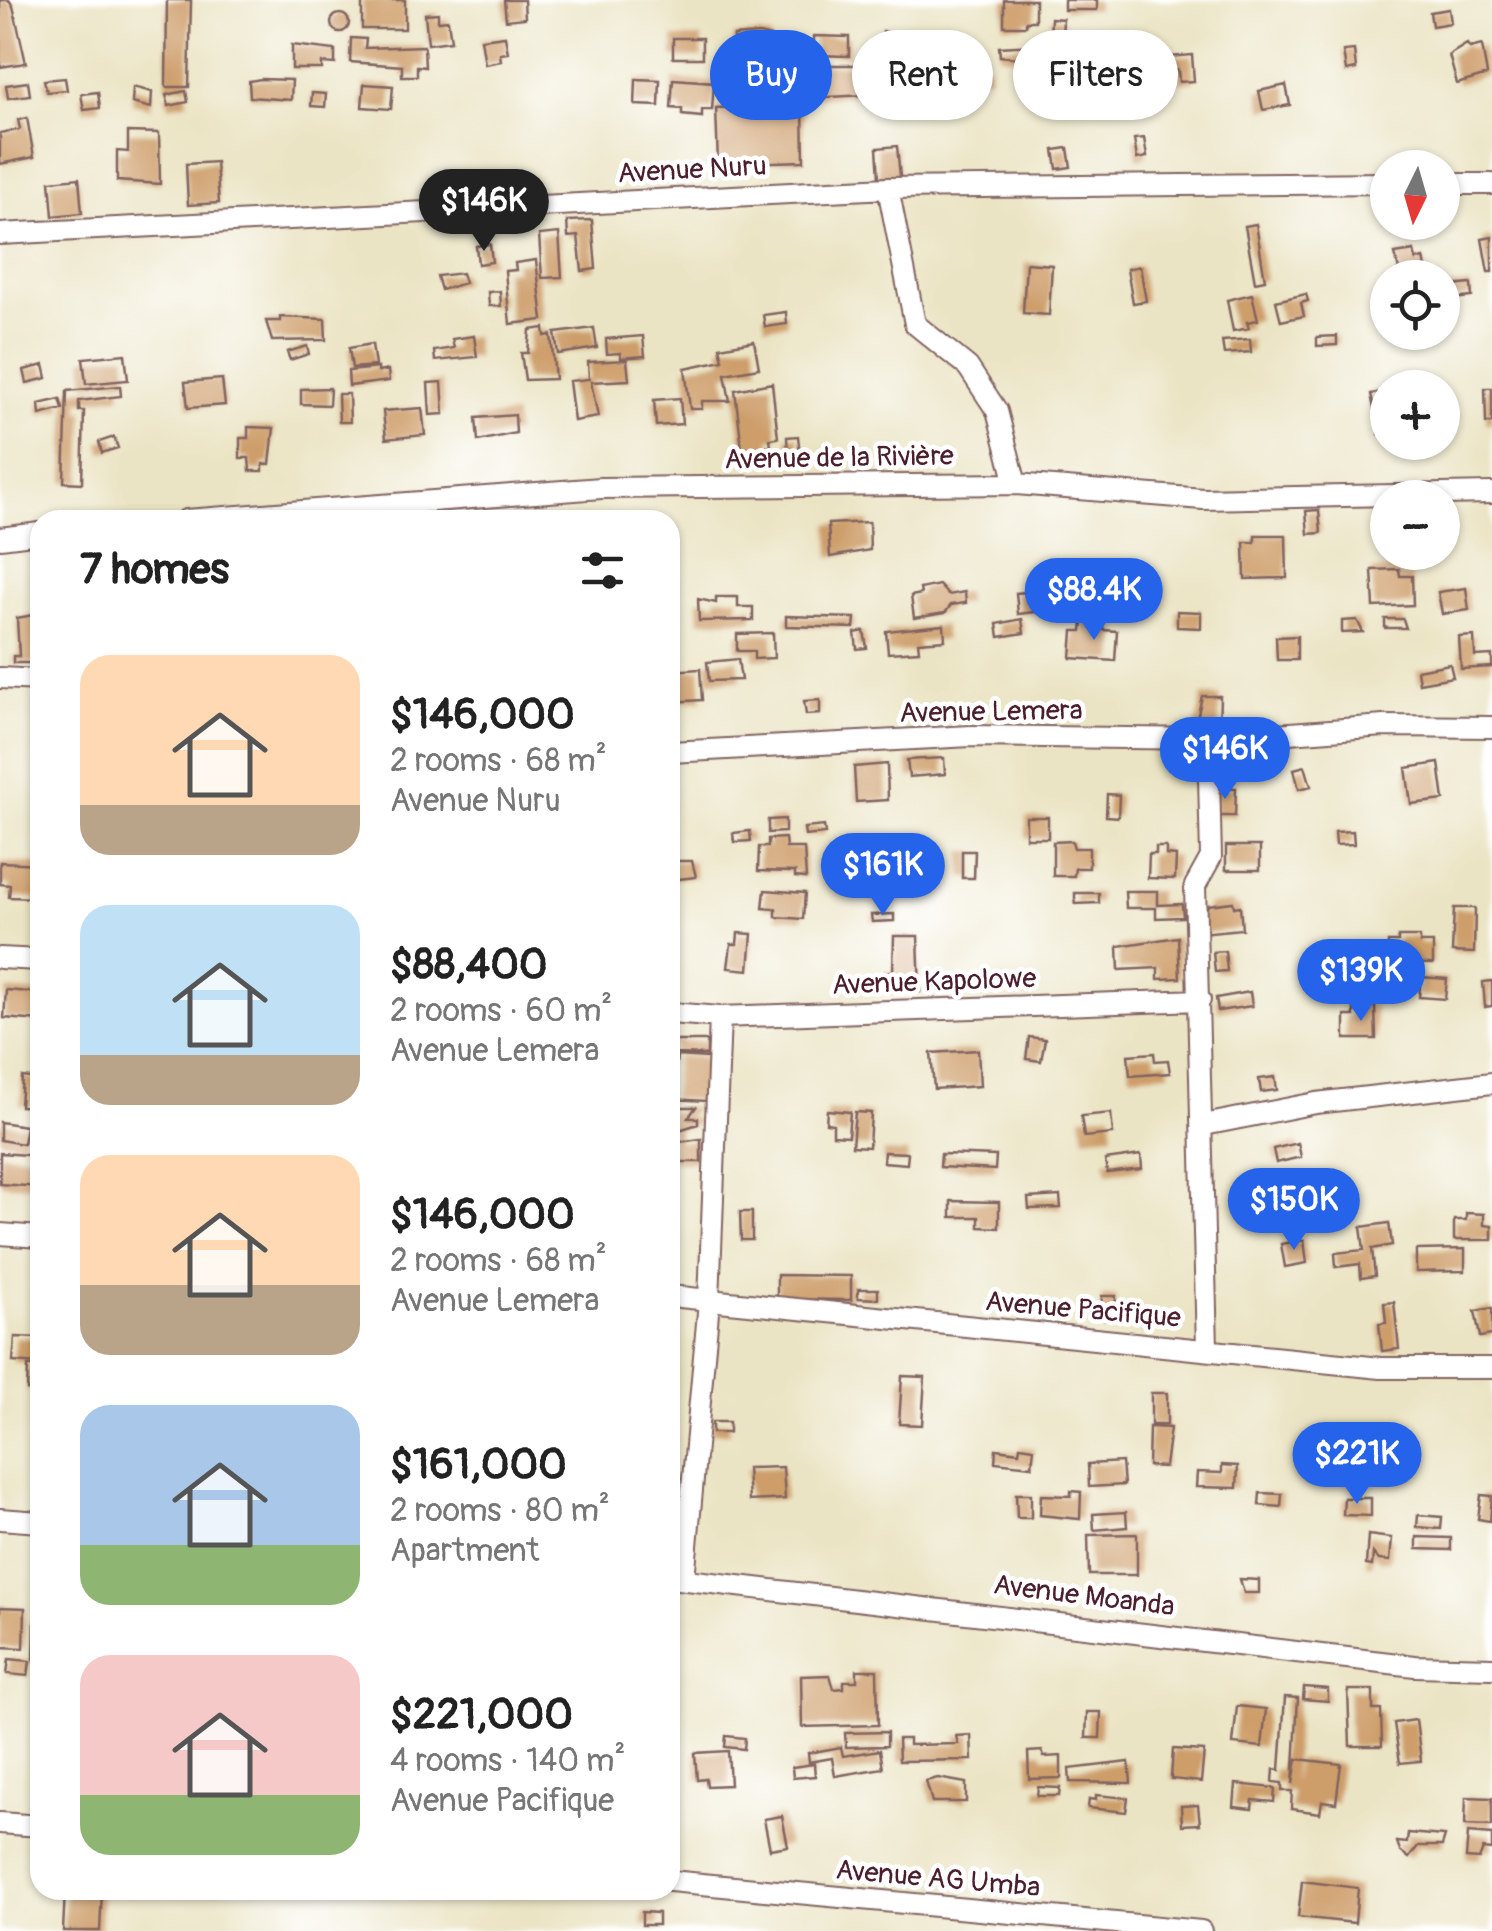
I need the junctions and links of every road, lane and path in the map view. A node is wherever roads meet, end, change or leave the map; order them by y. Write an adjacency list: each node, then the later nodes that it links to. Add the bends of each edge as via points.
1 (1370, 183): 4 (street, Avenue Nuru)
2 (1460, 184): 3 (street)
3 (1492, 184)
4 (888, 188): 5 (street, Avenue Nuru); 6 (street, via 915,324 968,367 996,411)
5 (0, 234)
6 (1016, 484): 7 (street, Avenue de la Rivière, via 1203,498); 8 (street, Avenue de la Rivière, via 601,488)
7 (1492, 494)
8 (316, 510)
9 (30, 535): 10 (street)
10 (0, 538)
11 (0, 678): 12 (street)
12 (30, 680)
13 (1492, 727): 14 (street, Avenue Lemera, via 1384,726)
14 (1208, 738): 15 (street, Avenue Lemera, via 971,736); 18 (street, via 1211,857 1196,886)
15 (680, 751)
16 (0, 958): 17 (street)
17 (30, 960)
18 (1200, 1000): 20 (street, Avenue Kapolowe); 22 (street)
19 (680, 1014): 20 (street, Avenue Kapolowe)
20 (720, 1017): 26 (street)
21 (1492, 1084): 22 (street, via 1316,1103)
22 (1204, 1126): 27 (street)
23 (0, 1234): 24 (street)
24 (30, 1236)
25 (680, 1297): 26 (street, Avenue Pacifique)
26 (709, 1301): 27 (street, Avenue Pacifique); 31 (street)
27 (1207, 1348): 28 (street, Avenue Pacifique, via 1381,1368)
28 (1492, 1368)
29 (0, 1519): 30 (street)
30 (30, 1521)
31 (680, 1552)
32 (680, 1578): 33 (street, Avenue Moanda, via 1416,1666)
33 (1492, 1668)
34 (0, 1823): 35 (street)
35 (30, 1825)
36 (680, 1881): 37 (street, Avenue AG Umba)
37 (1165, 1929): 38 (street, Avenue AG Umba)
38 (1200, 1931)

